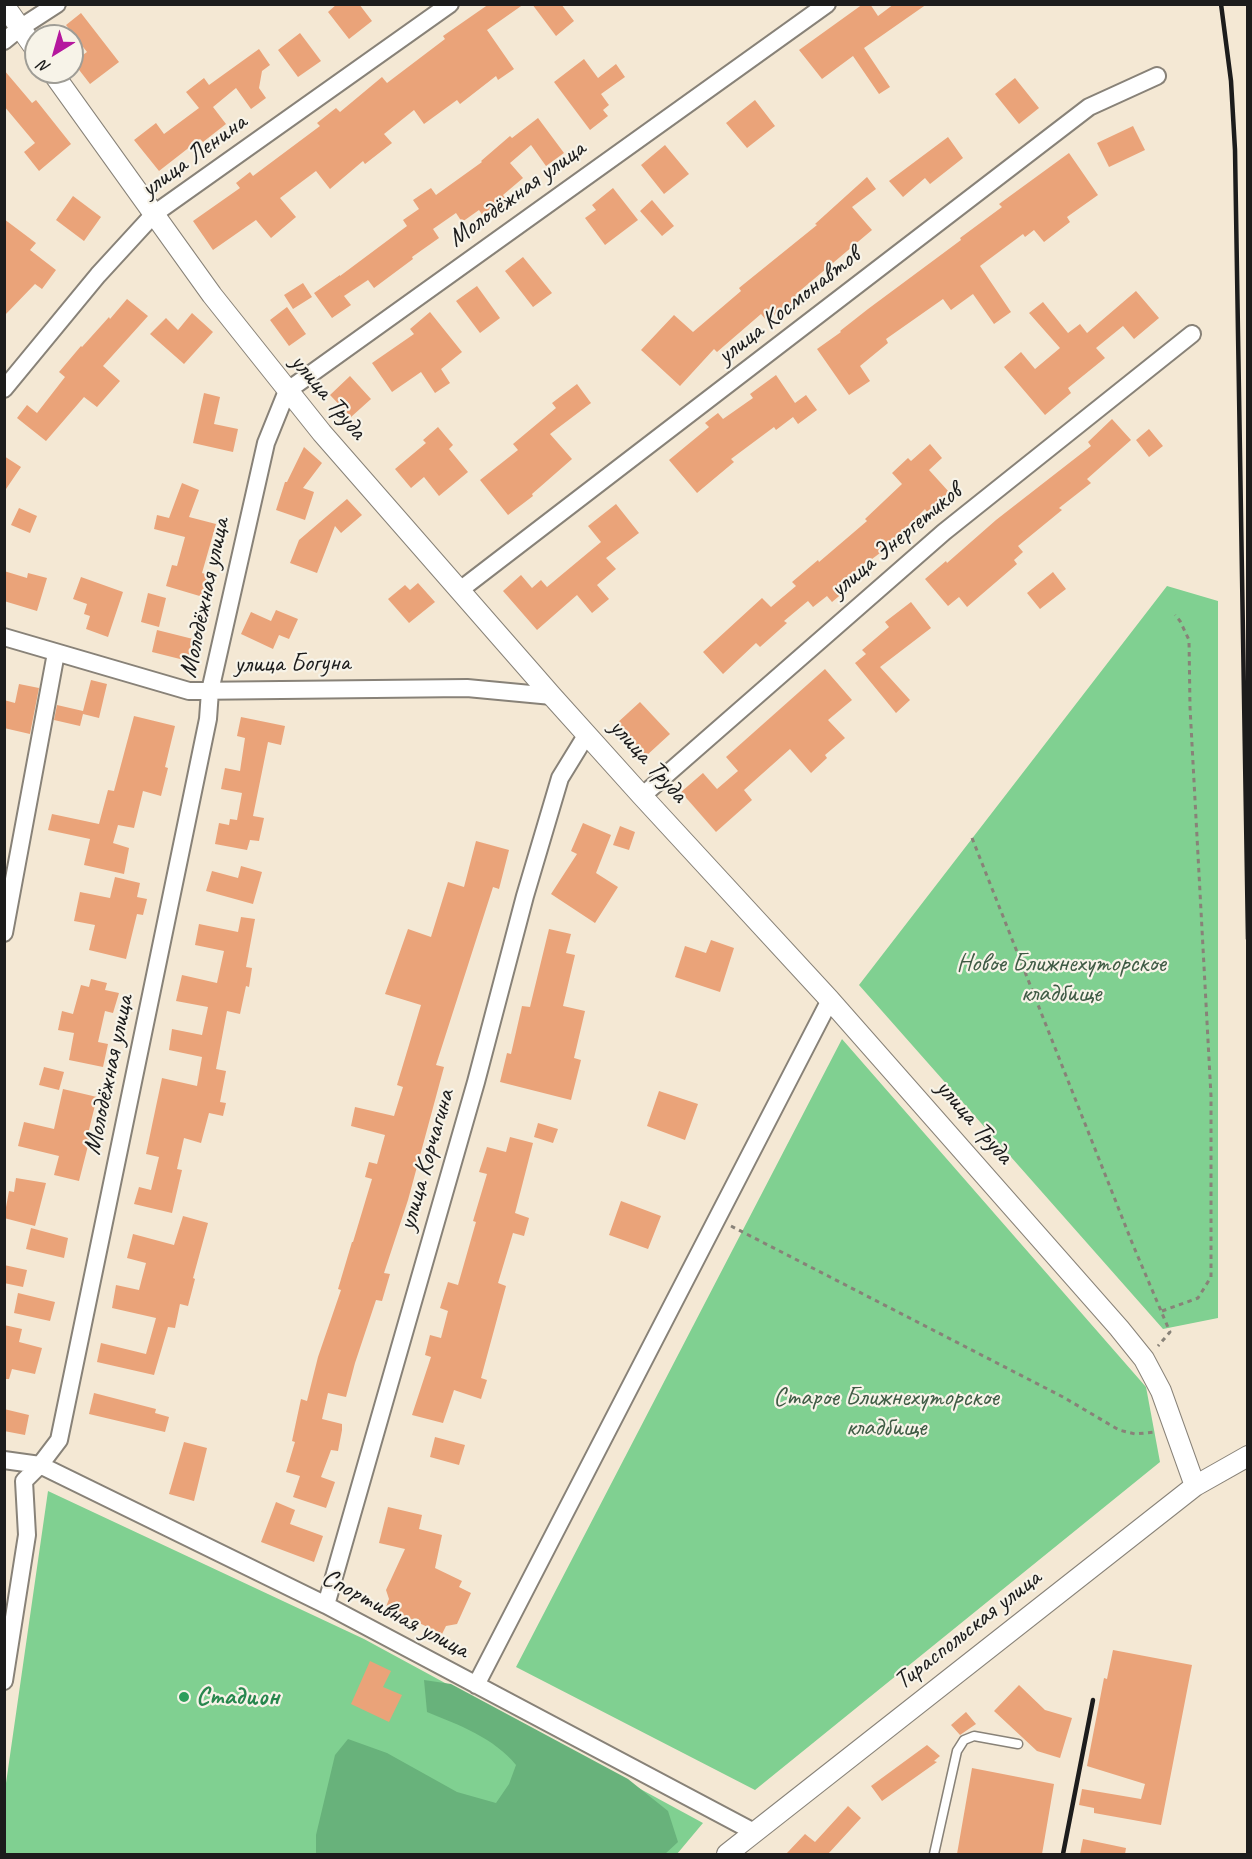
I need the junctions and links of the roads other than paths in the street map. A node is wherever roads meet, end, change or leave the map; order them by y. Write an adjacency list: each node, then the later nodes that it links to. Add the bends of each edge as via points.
1 (57, 4): 5 (street)
2 (450, 4): 10 (street, улица Ленина)
3 (827, 4): 13 (street, Молодёжная улица)
4 (4, 5): 5 (street)
5 (20, 28): 6 (street); 7 (street)
6 (24, 34)
7 (4, 41)
8 (1157, 76): 14 (street, улица Космонавтов, via 1089,107)
9 (61, 84): 10 (street, улица Труда)
10 (154, 214): 12 (street, улица Ленина); 13 (street, улица Труда)
11 (1192, 334): 20 (street, улица Энергетиков, via 944,532)
12 (4, 389)
13 (287, 391): 14 (street, улица Труда); 17 (street, Молодёжная улица, via 266,443)
14 (460, 590): 18 (street, улица Труда)
15 (4, 637): 16 (street, улица Богуна)
16 (56, 653): 17 (street, улица Богуна, via 189,691); 21 (street)
17 (210, 691): 18 (street, улица Богуна, via 467,688); 25 (street, Молодёжная улица, via 208,719 59,1440)
18 (552, 696): 19 (street, улица Труда)
19 (587, 734): 20 (street, улица Труда); 27 (street, улица Корчагина, via 560,778)
20 (642, 796): 22 (street, улица Труда)
21 (4, 933)
22 (830, 1000): 26 (street, улица Труда, via 1144,1359 1161,1391); 29 (street)
23 (1248, 1456): 26 (street, Тираспольская улица)
24 (4, 1460): 25 (street, Спортивная улица)
25 (40, 1465): 27 (street, Спортивная улица); 28 (street, Молодёжная улица, via 24,1481 27,1535)
26 (1195, 1486): 31 (street, Тираспольская улица)
27 (326, 1605): 29 (street, Спортивная улица)
28 (4, 1681)
29 (476, 1685): 31 (street, Спортивная улица)
30 (1018, 1744): 33 (lane, via 974,1736 964,1740 957,1751)
31 (754, 1832): 32 (street, Тираспольская улица)
32 (727, 1854)
33 (934, 1854)

